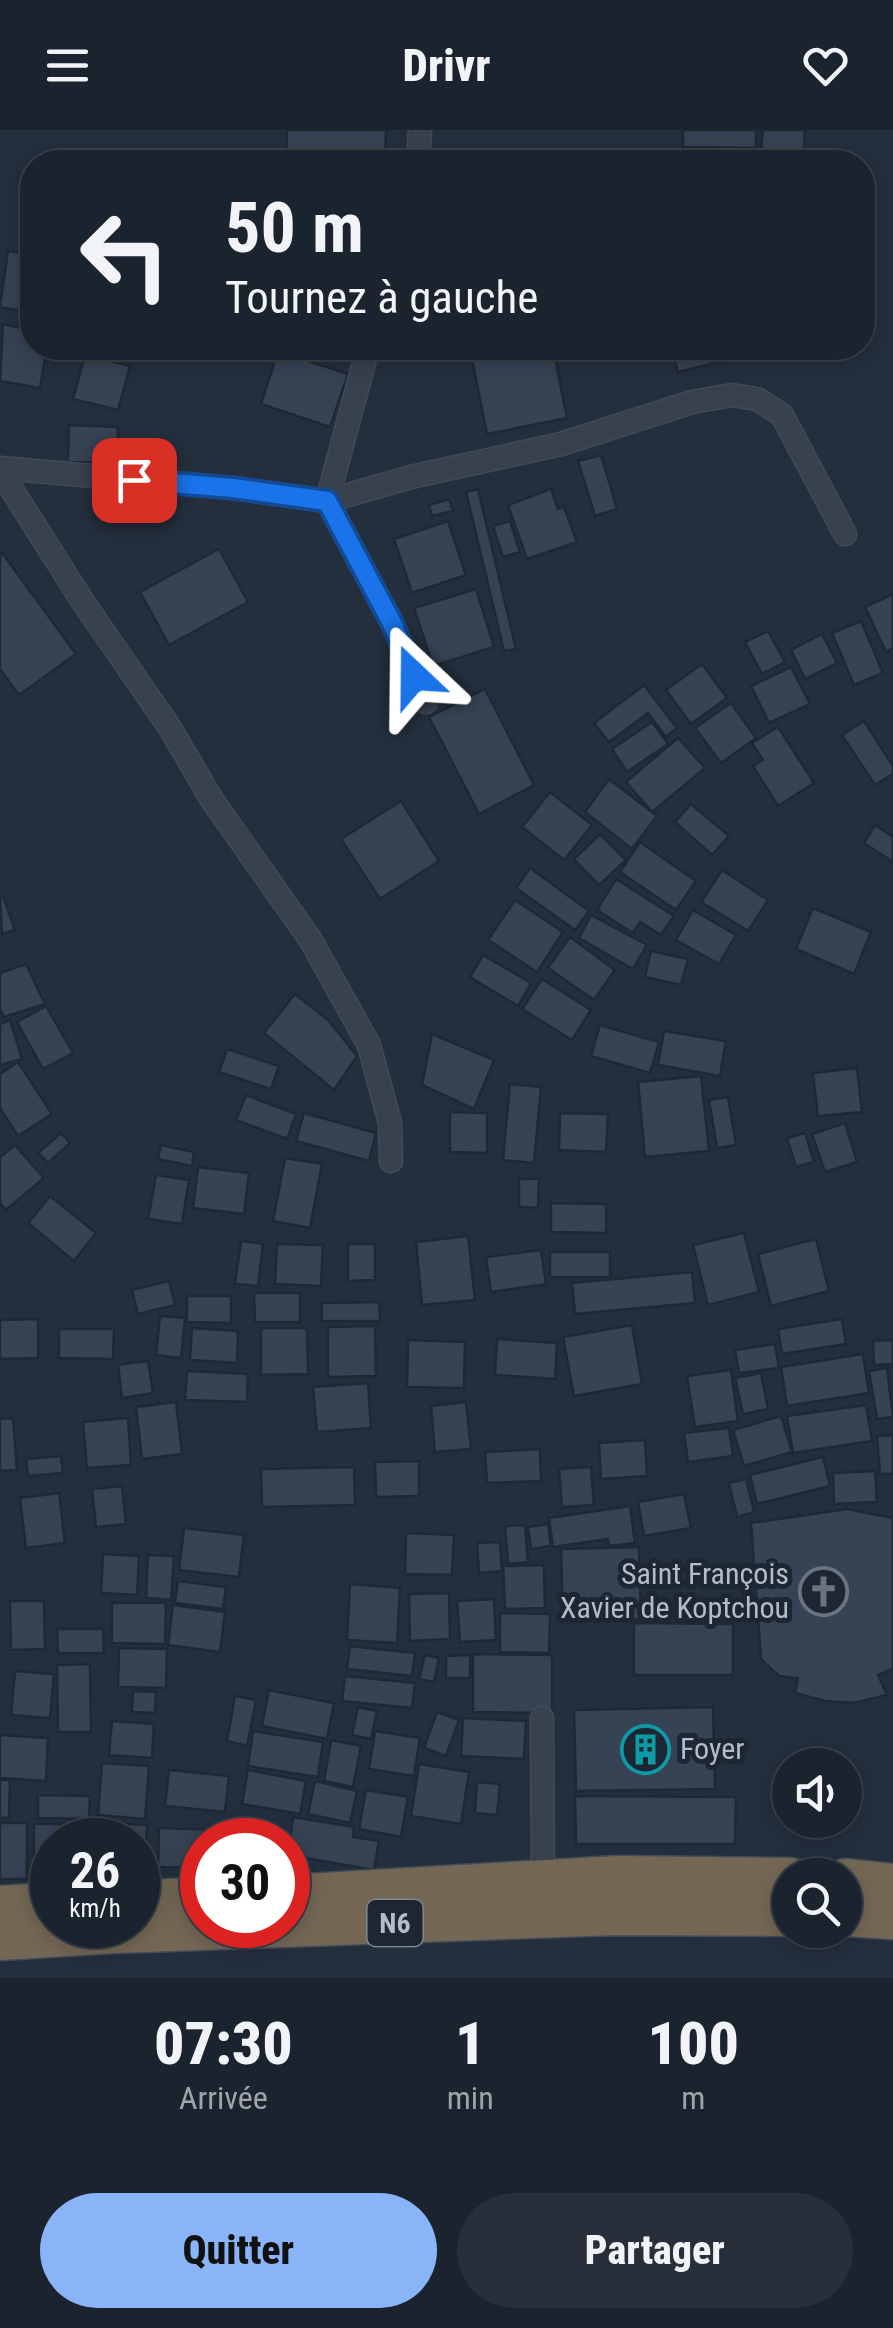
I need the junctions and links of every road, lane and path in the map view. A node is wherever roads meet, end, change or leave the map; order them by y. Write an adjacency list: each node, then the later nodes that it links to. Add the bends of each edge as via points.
1 (365, 360): 3 (street)
2 (0, 470): 3 (street); 6 (street, via 310,940 369,1044 390,1123)
3 (327, 501): 4 (street, via 732,396 758,398 782,415); 5 (street)
4 (845, 534)
5 (426, 702)
6 (391, 1161)
7 (542, 1718): 9 (street)
8 (862, 1882): 10 (highway)
9 (543, 1884): 11 (highway, N6); 12 (highway, N6, via 618,1877)
10 (893, 1885)
11 (310, 1895)
12 (772, 1897)
13 (772, 1897): 18 (highway, N6, via 615,1914)
14 (30, 1905): 15 (highway)
15 (0, 1906)
16 (862, 1916): 17 (highway)
17 (893, 1918)
18 (160, 1919)
19 (30, 1934): 20 (highway, N6)
20 (0, 1939)

